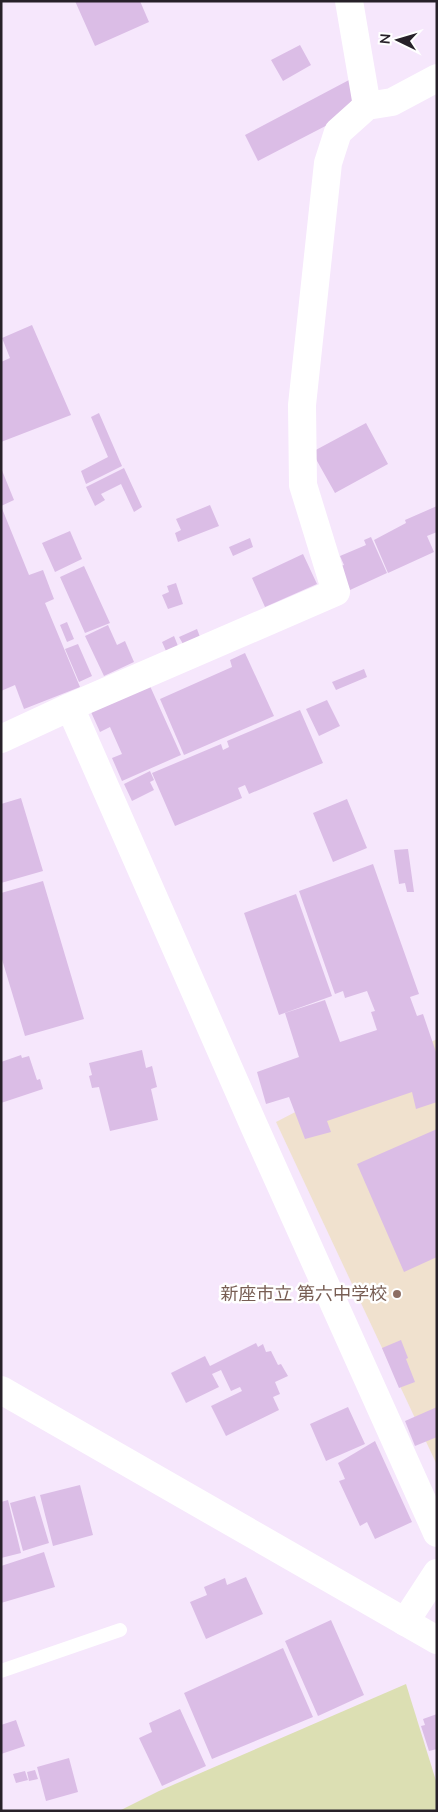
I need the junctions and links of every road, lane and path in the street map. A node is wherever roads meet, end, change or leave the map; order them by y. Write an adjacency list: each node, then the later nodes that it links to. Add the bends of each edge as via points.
1 (349, 1): 3 (street)
2 (437, 78): 3 (street, via 392,102)
3 (367, 106): 4 (street, via 338,132 328,163 302,405 303,484 336,592)
4 (70, 707): 5 (street); 7 (street)
5 (1, 739)
6 (1, 1390): 9 (street)
7 (437, 1533)
8 (437, 1574): 9 (street)
9 (404, 1622): 11 (street)
10 (120, 1630): 12 (lane)
11 (437, 1640)
12 (1, 1670)

